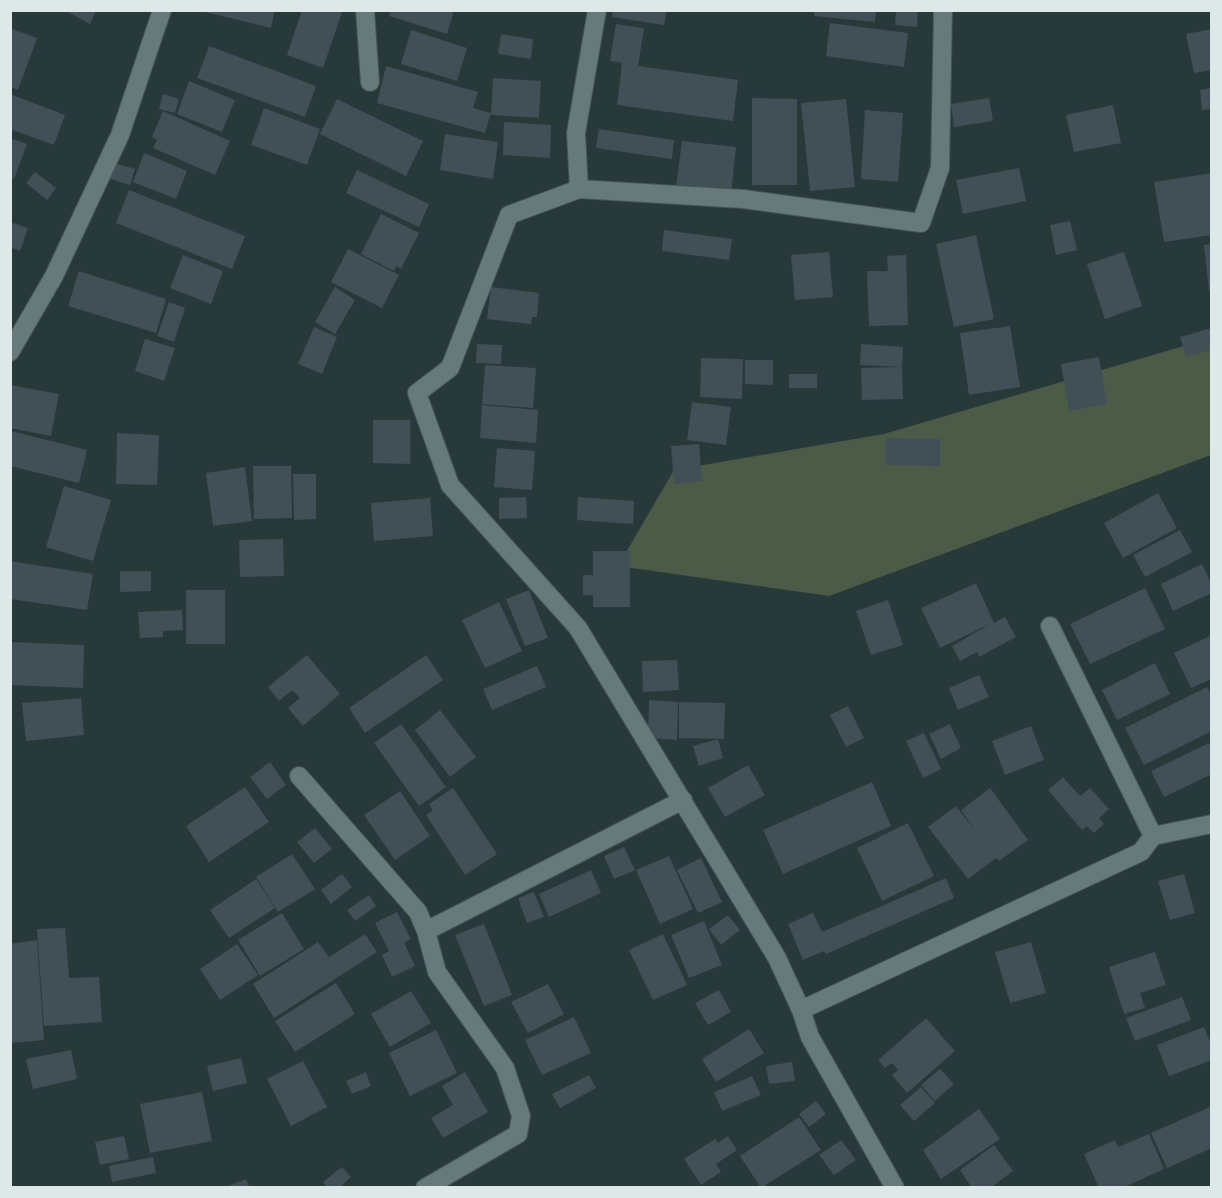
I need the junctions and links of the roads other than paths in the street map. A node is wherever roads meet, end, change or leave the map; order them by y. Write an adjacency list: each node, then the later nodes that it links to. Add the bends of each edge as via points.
1 (162, 10): 7 (street, via 120,135 54,276)
2 (365, 10): 5 (street)
3 (597, 10): 6 (street, via 576,133)
4 (943, 10): 6 (street, via 940,168 921,223 743,200)
5 (370, 82)
6 (579, 189): 10 (street, via 508,215 450,368 417,393 450,485 578,628)
7 (10, 352)
8 (1050, 626): 12 (street)
9 (299, 776): 13 (street, via 418,912)
10 (683, 800): 13 (street); 14 (street, via 777,958)
11 (1212, 824): 12 (street)
12 (1153, 836): 14 (street, via 1141,852)
13 (426, 931): 15 (street, via 437,972 505,1068 521,1116 518,1134)
14 (801, 1010): 16 (street, via 810,1036)
15 (425, 1188)
16 (895, 1188)

